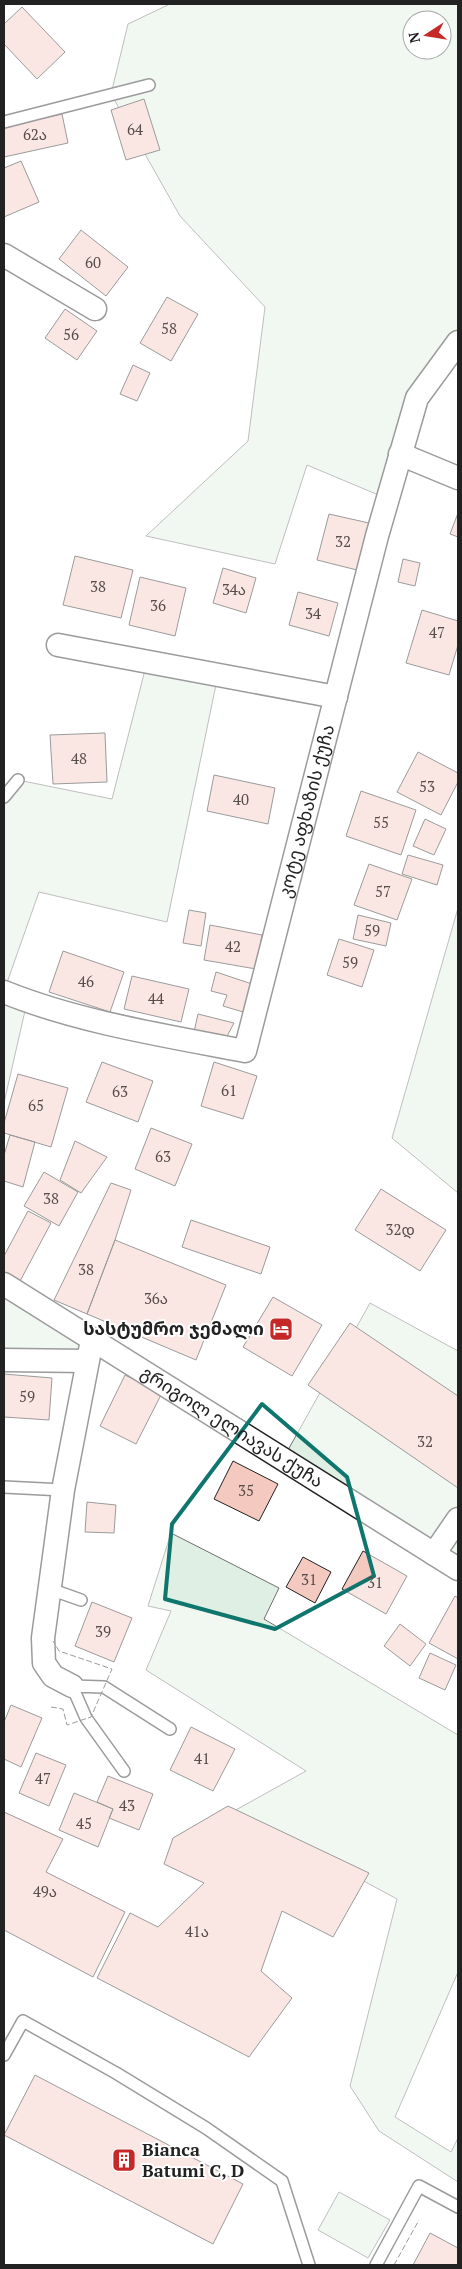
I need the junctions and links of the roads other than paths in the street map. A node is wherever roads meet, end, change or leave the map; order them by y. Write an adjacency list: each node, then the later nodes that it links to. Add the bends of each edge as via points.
1 (149, 85): 2 (lane)
2 (4, 122)
3 (4, 255): 4 (street)
4 (95, 309)
5 (458, 342): 6 (street, კოტე აფხაზის ქუჩა, via 416,398)
6 (400, 454): 7 (street); 9 (street, კოტე აფხაზის ქუჩა)
7 (458, 478)
8 (58, 645): 9 (street)
9 (336, 697): 12 (street, კოტე აფხაზის ქუჩა, via 245,1051 138,1030 28,1002)
10 (18, 780): 11 (lane)
11 (4, 797)
12 (4, 992)
13 (4, 1284): 14 (street, გრიგოლ ელიავას ქუჩა)
14 (89, 1350): 15 (street); 17 (street); 19 (street, გრიგოლ ელიავას ქუჩა)
15 (4, 1360)
16 (4, 1487): 17 (lane)
17 (63, 1490): 21 (street)
18 (458, 1520): 19 (street)
19 (434, 1554): 20 (street, გრიგოლ ელიავას ქუჩა)
20 (458, 1569)
21 (50, 1589): 22 (lane); 23 (street, via 43,1638 44,1663 53,1676)
22 (81, 1600)
23 (72, 1686): 24 (lane, via 104,1687); 25 (lane, via 86,1718)
24 (170, 1729)
25 (124, 1770)
26 (4, 2055): 28 (lane, via 22,2021 206,2128 282,2181)
27 (458, 2207): 29 (lane, via 419,2186)
28 (310, 2265)
29 (376, 2265)

